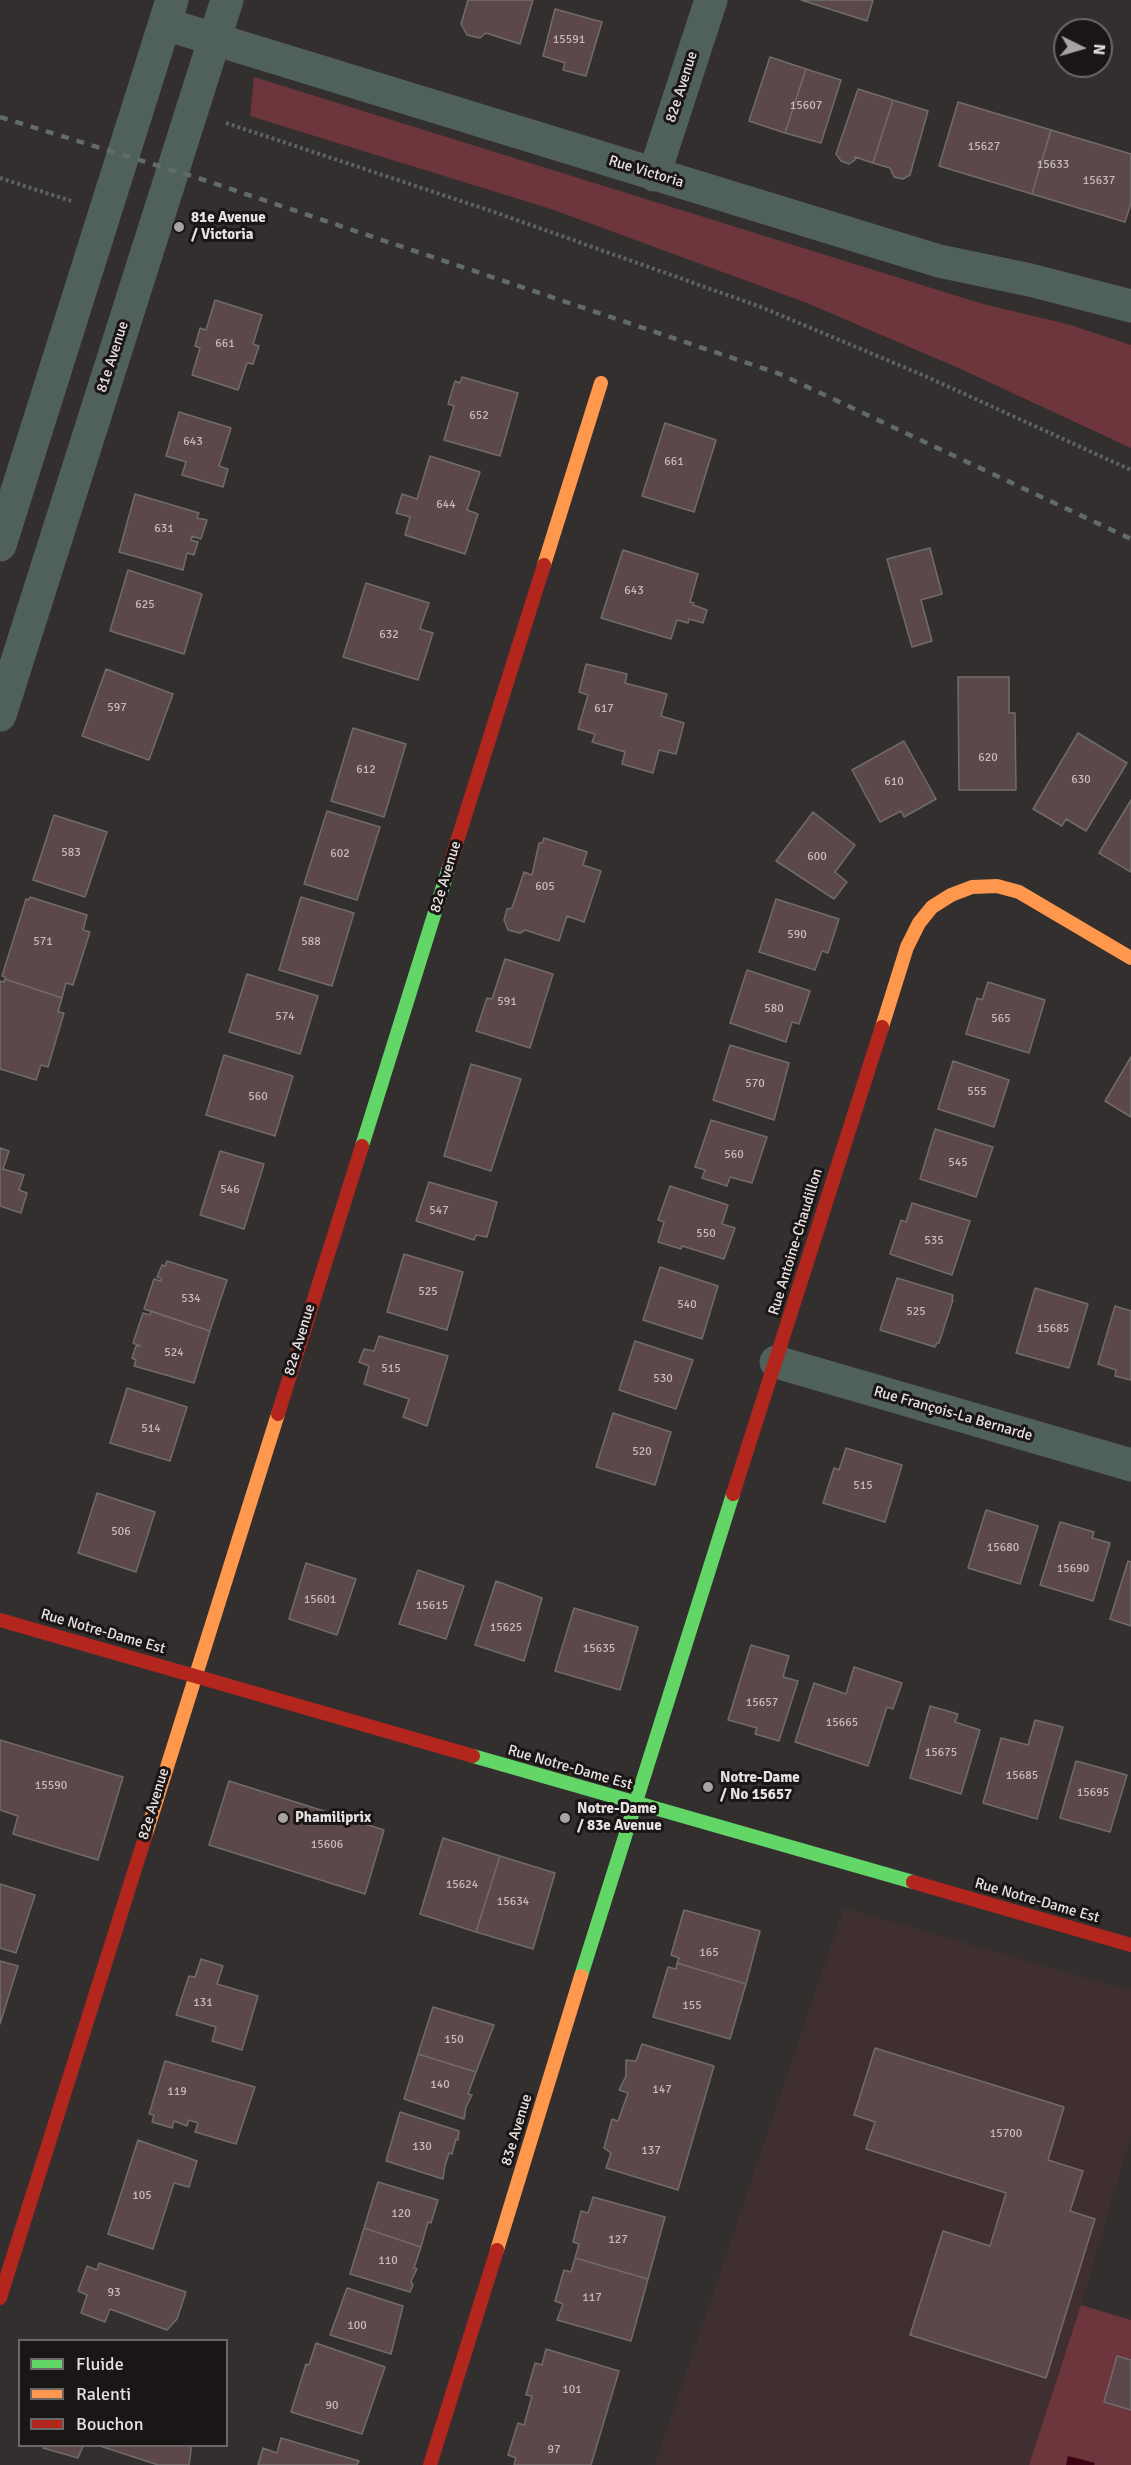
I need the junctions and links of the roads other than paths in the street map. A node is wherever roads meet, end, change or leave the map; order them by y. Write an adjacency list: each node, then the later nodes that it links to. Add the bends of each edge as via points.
1 (227, 0): 4 (street, 81e Avenue)
2 (711, 0): 5 (street, 82e Avenue)
3 (168, 12): 4 (street, Rue Victoria); 8 (street)
4 (215, 39): 5 (street, Rue Victoria); 9 (street, 81e Avenue)
5 (654, 175): 6 (street, Rue Victoria, via 939,261)
6 (1131, 306)
7 (601, 383): 14 (street, 82e Avenue)
8 (0, 545)
9 (0, 715)
10 (1131, 958): 11 (street, Rue Antoine-Chaudillon, via 1019,892 997,886 972,887 932,907 907,947)
11 (776, 1362): 12 (street, Rue François-La Bernarde); 15 (street, Rue Antoine-Chaudillon)
12 (1131, 1465)
13 (0, 1620): 14 (street, Rue Notre-Dame Est)
14 (195, 1676): 15 (street, Rue Notre-Dame Est); 17 (street, 82e Avenue)
15 (635, 1804): 16 (street, Rue Notre-Dame Est); 18 (street, 83e Avenue)
16 (1131, 1945)
17 (0, 2298)
18 (430, 2465)

